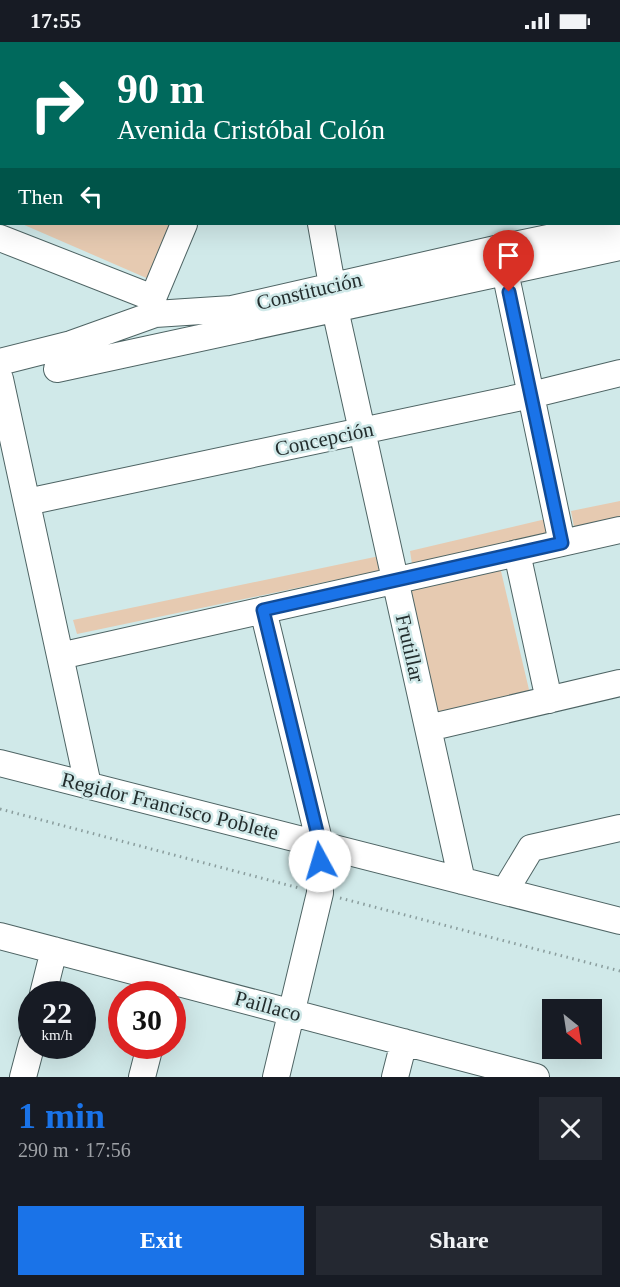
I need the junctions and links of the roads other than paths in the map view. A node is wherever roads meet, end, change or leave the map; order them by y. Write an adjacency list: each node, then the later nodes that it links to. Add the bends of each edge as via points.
1 (184, 225): 8 (street)
2 (321, 225): 7 (street, Frutillar)
3 (617, 225): 6 (street, Constitución)
4 (0, 238): 8 (street)
5 (620, 247): 6 (street, Constitución)
6 (503, 260): 7 (street, Constitución); 13 (street)
7 (334, 297): 8 (street, Constitución, via 232,309); 10 (street, Constitución); 14 (street, Frutillar)
8 (154, 306): 9 (street, Constitución, via 71,344)
9 (0, 362)
10 (57, 369)
11 (620, 373): 13 (street, Concepción)
12 (0, 379): 15 (street)
13 (531, 395): 14 (street, Concepción); 17 (street)
14 (362, 431): 15 (street, Concepción); 19 (street, Frutillar)
15 (27, 502): 21 (street)
16 (620, 530): 17 (street)
17 (562, 543): 18 (street)
18 (517, 553): 19 (street); 23 (street)
19 (395, 580): 20 (street); 24 (street, Frutillar)
20 (263, 610): 21 (street); 28 (street)
21 (60, 656): 26 (street)
22 (620, 683): 23 (street)
23 (549, 699): 24 (street)
24 (428, 728): 29 (street, Frutillar)
25 (0, 763): 26 (street, Regidor Francisco Poblete)
26 (88, 786): 28 (street, Regidor Francisco Poblete)
27 (620, 828): 30 (street, via 531,848)
28 (320, 844): 29 (street, Regidor Francisco Poblete); 37 (street, via 320,893)
29 (462, 881): 30 (street, Regidor Francisco Poblete)
30 (505, 891): 31 (street, Regidor Francisco Poblete)
31 (620, 921)
32 (0, 936): 33 (street, Paillaco)
33 (54, 950): 34 (street); 35 (street, Paillaco)
34 (46, 981)
35 (146, 981)
36 (186, 991): 37 (street, Paillaco)
37 (291, 1012): 38 (street, Paillaco); 43 (street)
38 (404, 1042): 44 (street); 45 (street, Paillaco)
39 (28, 1059): 41 (street)
40 (147, 1059): 42 (street)
41 (23, 1077)
42 (142, 1077)
43 (276, 1077)
44 (394, 1077)
45 (537, 1077)

